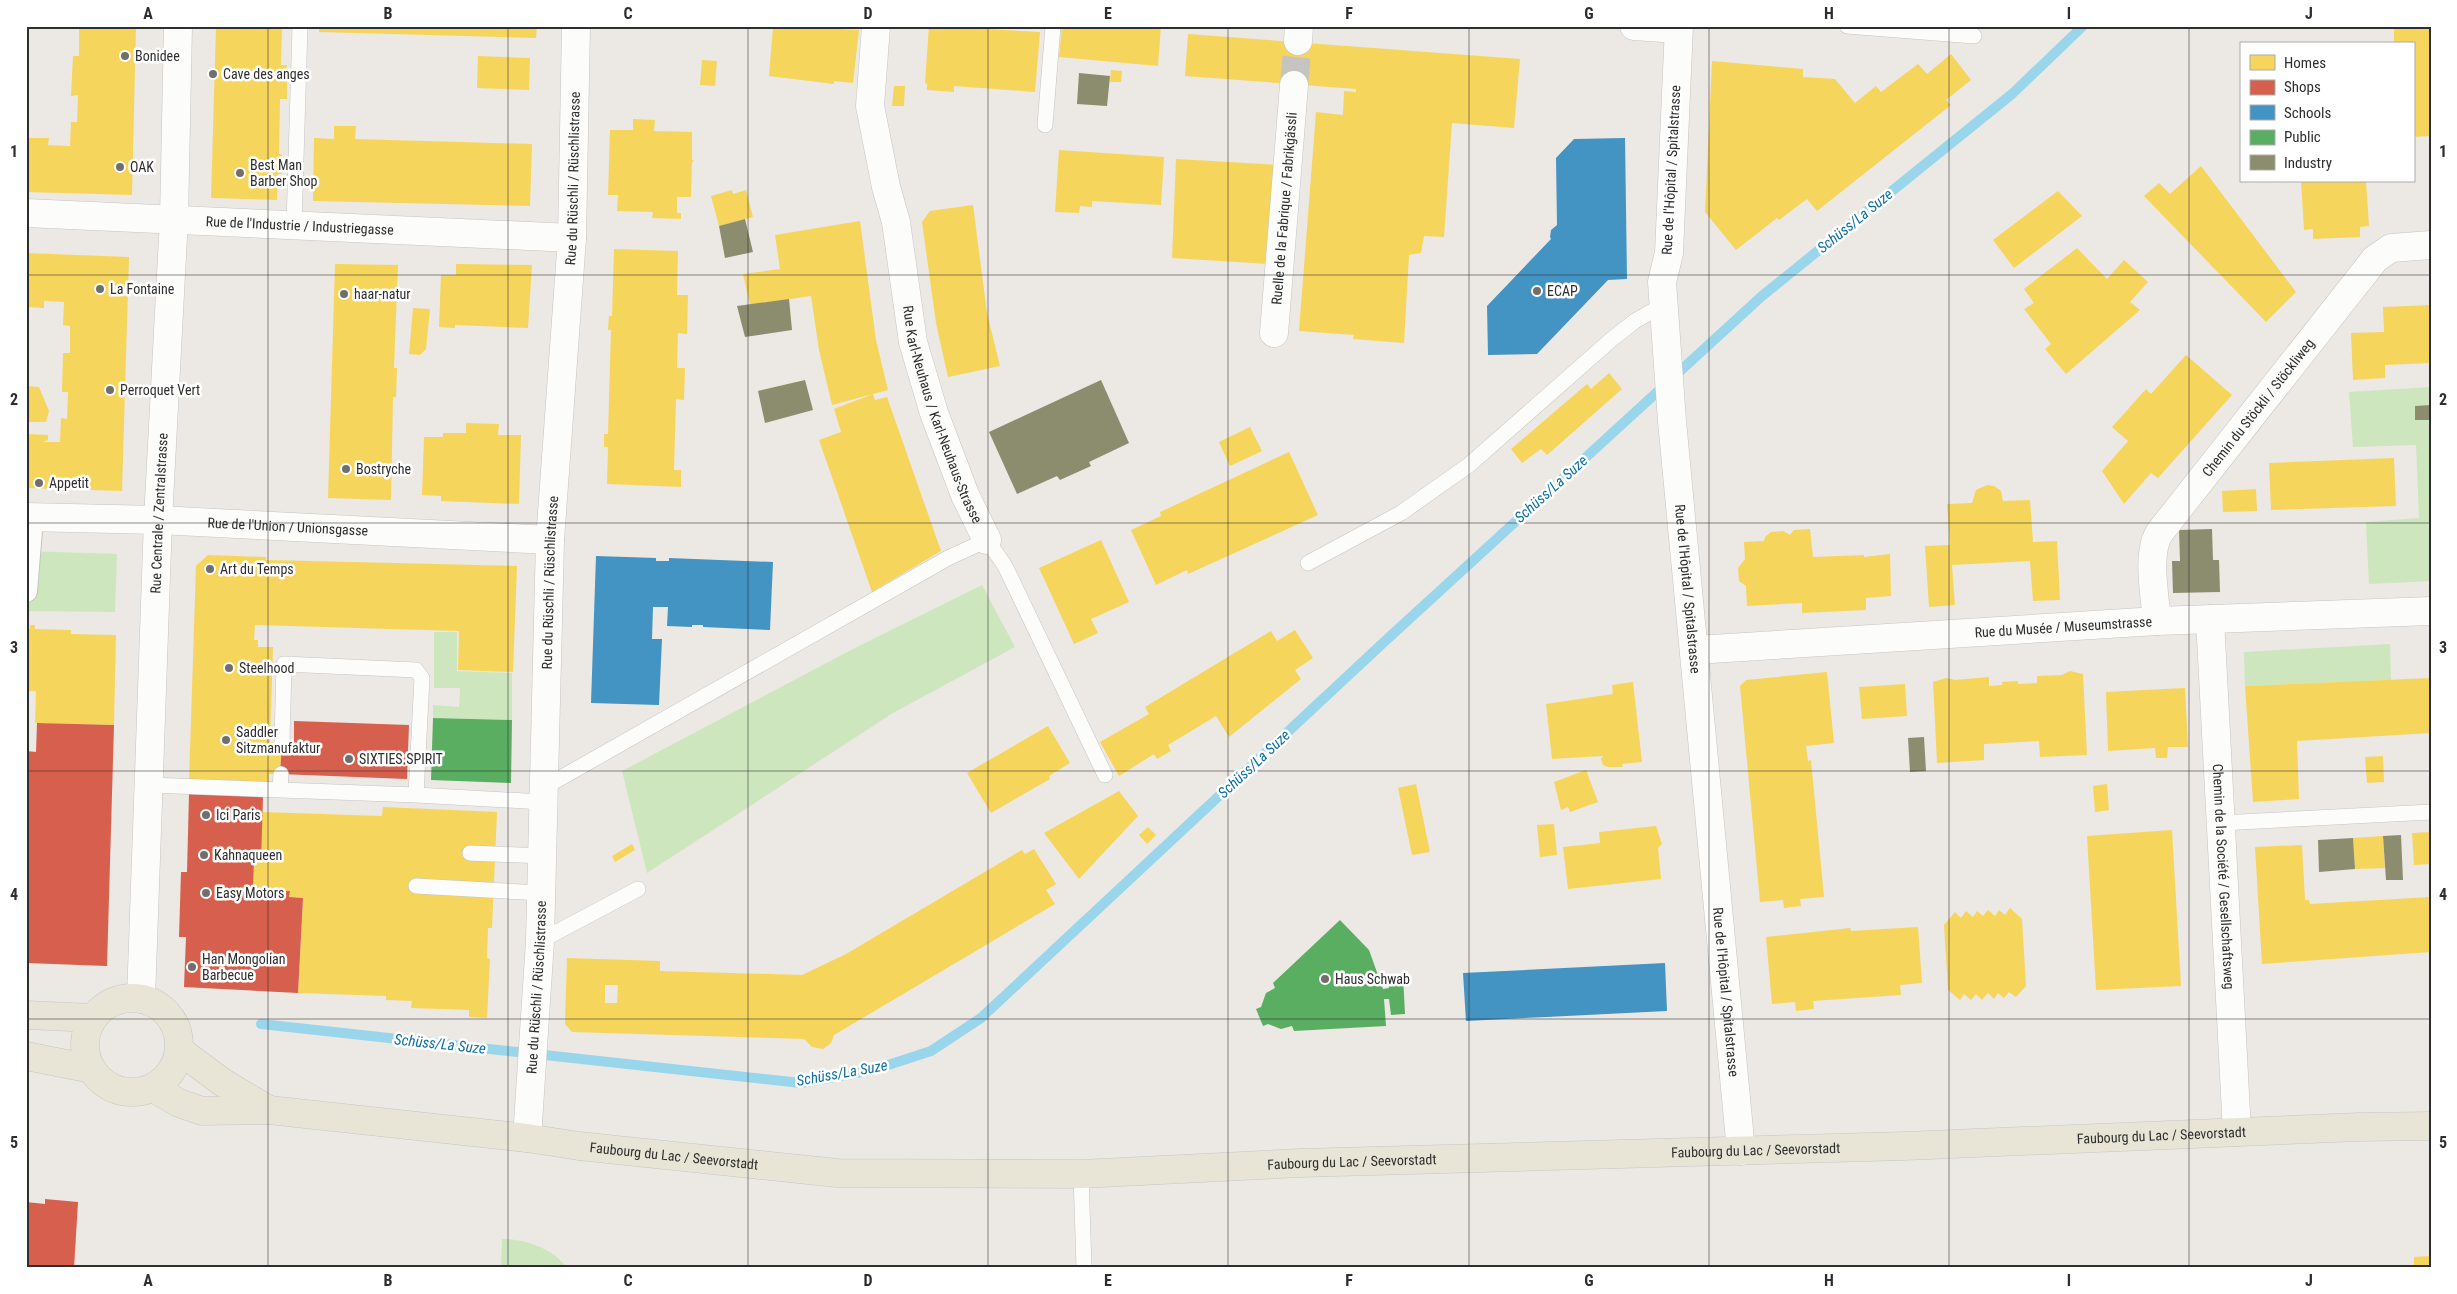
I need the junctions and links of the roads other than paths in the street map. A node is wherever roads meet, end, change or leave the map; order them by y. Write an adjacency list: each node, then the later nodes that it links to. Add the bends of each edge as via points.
1 (178, 26): 13 (street, Rue Centrale / Zentralstrasse)
2 (300, 26): 14 (lane)
3 (576, 26): 15 (street, Rue du Rüschli / Rüschlistrasse)
4 (876, 26): 22 (street, Rue Karl-Neuhaus / Karl-Neuhaus-Strasse, via 870,106 896,222 913,342 965,495)
5 (1053, 26): 11 (lane)
6 (1634, 26): 8 (street)
7 (1847, 26): 9 (lane)
8 (1678, 28): 17 (street, Rue de l'Hôpital / Spitalstrasse, via 1669,253 1662,282)
9 (1974, 36)
10 (1294, 85): 18 (street, Ruelle de la Fabrique / Fabrikgässli)
11 (1044, 125)
12 (26, 213): 13 (street, Rue de l'Industrie / Industriegasse)
13 (174, 218): 14 (street, Rue de l'Industrie / Industriegasse); 20 (street, Rue Centrale / Zentralstrasse)
14 (294, 225): 15 (street, Rue de l'Industrie / Industriegasse)
15 (572, 238): 21 (street, Rue du Rüschli / Rüschlistrasse)
16 (2431, 245): 27 (street, Chemin du Stöckli / Stöckliweg, via 2391,248 2375,259 2160,532 2153,552)
17 (1663, 305): 23 (lane, via 1612,339 1468,465 1401,512); 28 (street, Rue de l'Hôpital / Spitalstrasse)
18 (1274, 333)
19 (29, 518): 20 (street, Rue de l'Union / Unionsgasse); 24 (street)
20 (158, 520): 21 (street, Rue de l'Union / Unionsgasse); 32 (street, Rue Centrale / Zentralstrasse)
21 (550, 540): 35 (street, Rue du Rüschli / Rüschlistrasse)
22 (987, 540): 31 (lane, Rue Karl-Neuhaus / Karl-Neuhaus-Strasse, via 1006,566); 35 (lane, via 948,558)
23 (1308, 563)
24 (26, 591)
25 (2431, 611): 26 (street, Rue du Musée / Museumstrasse)
26 (2210, 619): 27 (street, Rue du Musée / Museumstrasse); 37 (street, Chemin de la Société / Gesellschaftsweg)
27 (2157, 621): 28 (street, Rue du Musée / Museumstrasse)
28 (1695, 650): 55 (street, Rue de l'Hôpital / Spitalstrasse)
29 (282, 742): 34 (lane, via 284,664 416,670 422,678)
30 (281, 774): 33 (lane)
31 (1104, 775)
32 (149, 785): 33 (lane); 44 (street, Rue Centrale / Zentralstrasse)
33 (280, 790): 34 (lane)
34 (416, 795): 35 (lane)
35 (543, 795): 39 (street, Rue du Rüschli / Rüschlistrasse)
36 (2431, 812): 37 (lane)
37 (2221, 823): 53 (street, Chemin de la Société / Gesellschaftsweg)
38 (470, 853): 39 (lane)
39 (541, 856): 42 (street, Rue du Rüschli / Rüschlistrasse)
40 (416, 886): 42 (lane)
41 (638, 889): 43 (lane)
42 (541, 893): 43 (street, Rue du Rüschli / Rüschlistrasse)
43 (540, 942): 54 (street, Rue du Rüschli / Rüschlistrasse)
44 (141, 999): 46 (main road, via 114,1001); 47 (main road, via 166,1012 179,1037)
45 (26, 1015): 46 (main road)
46 (94, 1018): 49 (main road, via 86,1034 86,1052)
47 (179, 1050): 50 (main road, via 171,1072); 51 (main road, Faubourg du Lac / Seevorstadt, via 222,1082)
48 (26, 1056): 49 (main road)
49 (92, 1069): 50 (main road, via 100,1080 123,1092)
50 (153, 1088): 51 (main road, Faubourg du Lac / Seevorstadt, via 179,1103 202,1111)
51 (269, 1110): 54 (main road, Faubourg du Lac / Seevorstadt)
52 (2431, 1126): 53 (main road, Faubourg du Lac / Seevorstadt)
53 (2237, 1132): 55 (main road, Faubourg du Lac / Seevorstadt)
54 (527, 1138): 56 (main road, Faubourg du Lac / Seevorstadt, via 837,1173)
55 (1741, 1151): 56 (main road, Faubourg du Lac / Seevorstadt, via 1300,1163)
56 (1081, 1174): 57 (lane)
57 (1084, 1268)

